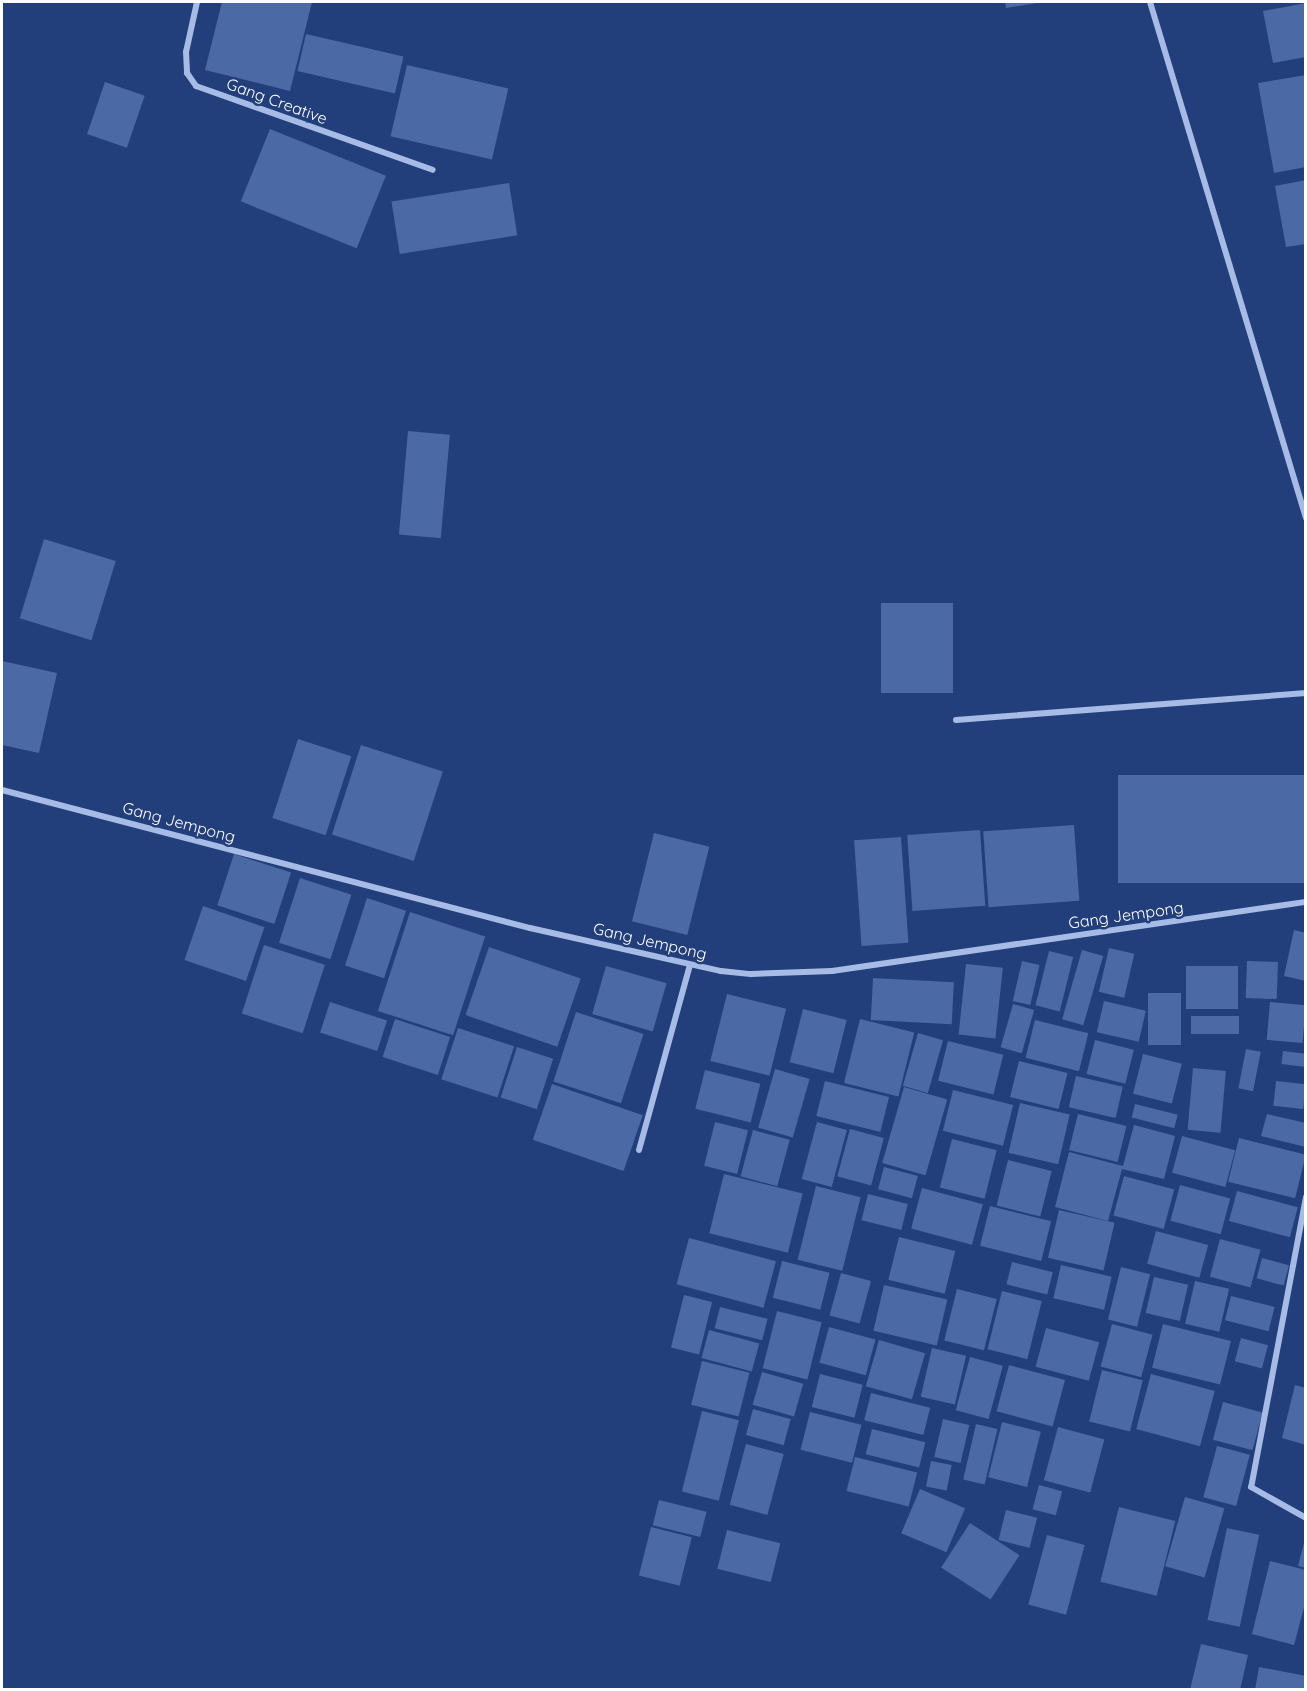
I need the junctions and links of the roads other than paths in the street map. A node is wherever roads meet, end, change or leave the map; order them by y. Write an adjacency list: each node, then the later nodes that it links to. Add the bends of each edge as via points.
1 (197, 2): 3 (street, Gang Creative, via 186,52 187,73 196,86)
2 (1150, 2): 4 (street)
3 (432, 170)
4 (1305, 518)
5 (1305, 693): 6 (street)
6 (956, 720)
7 (2, 790): 9 (street, Gang Jempong, via 530,928)
8 (1305, 902): 9 (street, Gang Jempong, via 832,971 750,974)
9 (690, 965): 10 (street)
10 (639, 1150)
11 (1305, 1197): 12 (street, via 1251,1480 1254,1491)
12 (1305, 1518)

